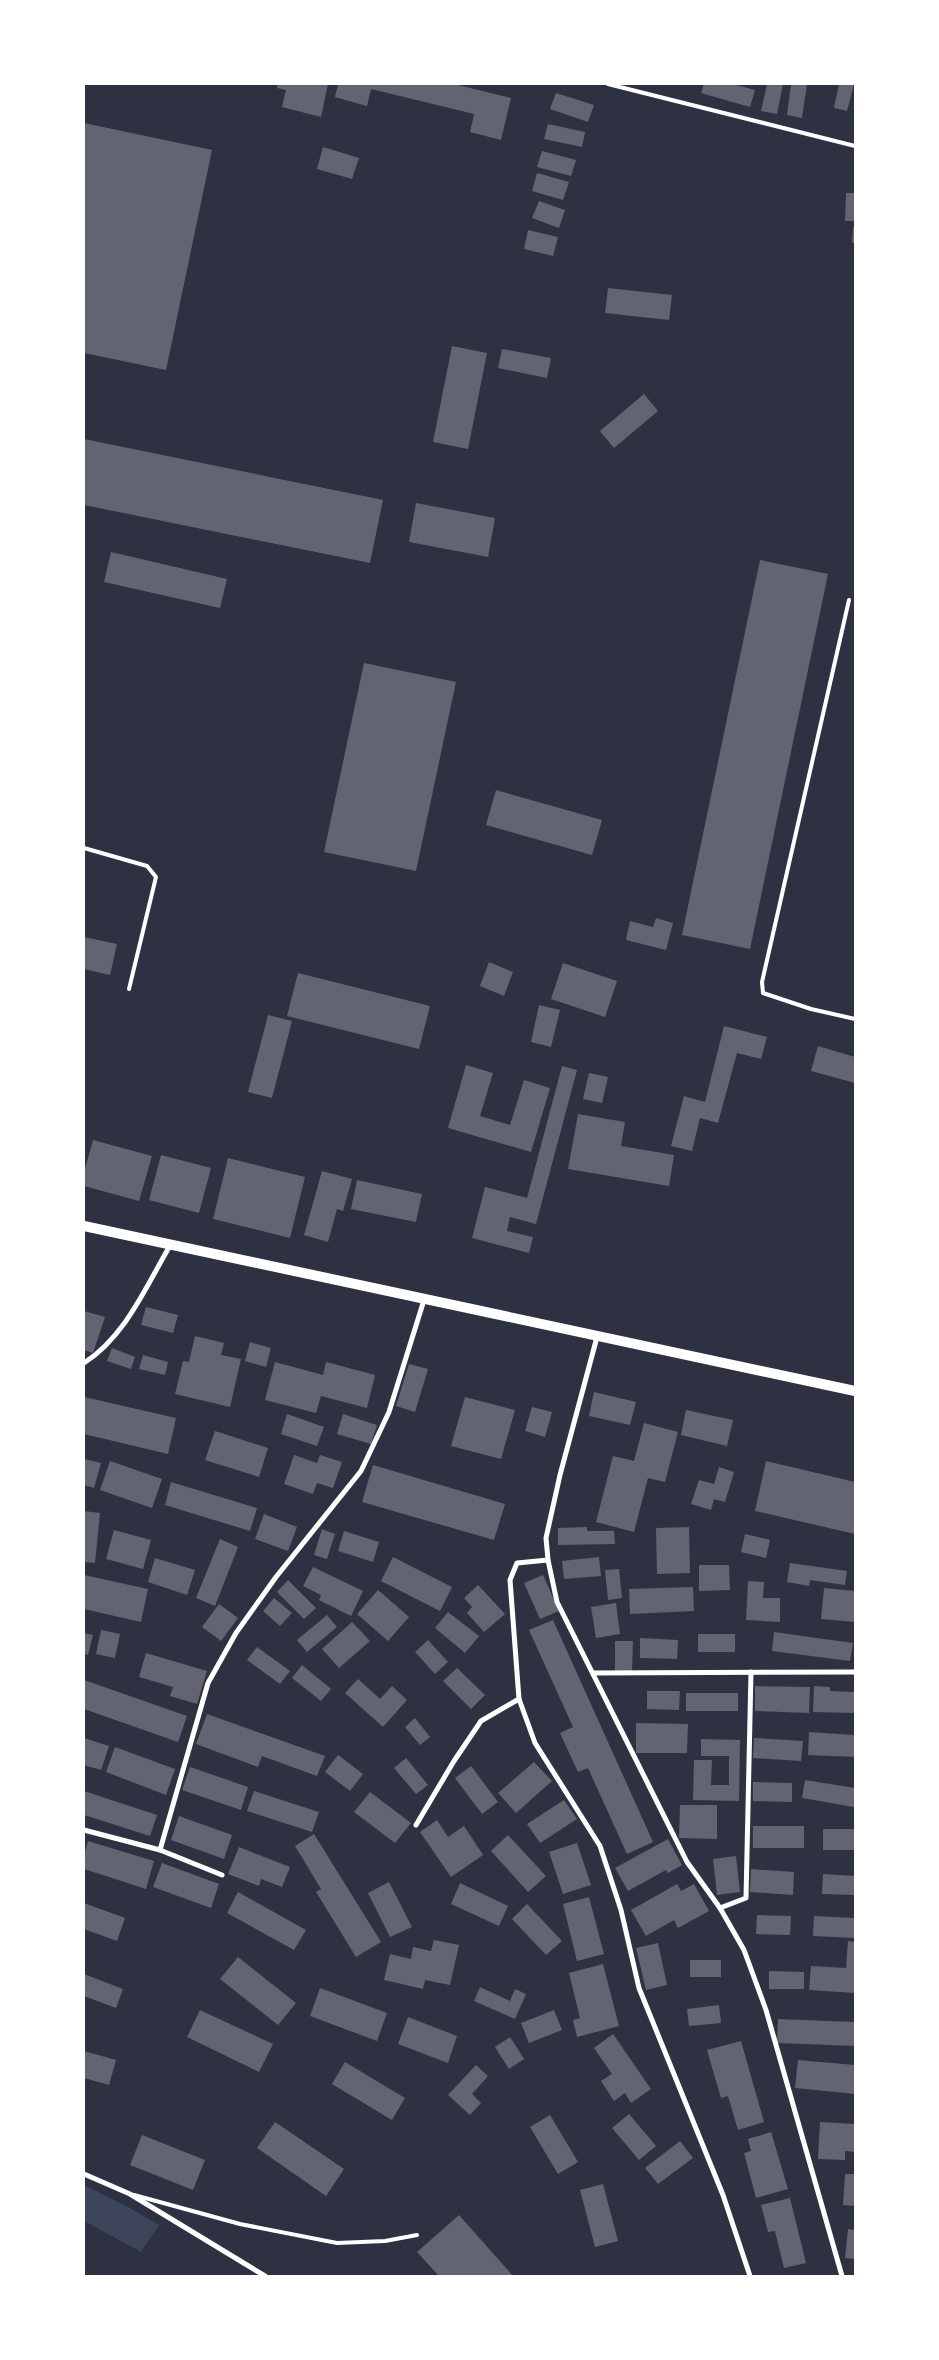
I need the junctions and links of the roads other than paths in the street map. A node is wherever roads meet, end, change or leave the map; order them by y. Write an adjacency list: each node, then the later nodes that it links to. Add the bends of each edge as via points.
1 (608, 84): 2 (lane)
2 (855, 146)
3 (848, 600): 6 (lane, via 762,982 763,993)
4 (84, 848): 5 (lane, via 147,866 156,877)
5 (129, 989)
6 (855, 1019)
7 (84, 1226): 8 (main road)
8 (171, 1244): 9 (main road); 11 (street, via 118,1333 98,1354)
9 (424, 1300): 10 (main road); 20 (street, via 389,1412 361,1471 236,1633 208,1683)
10 (598, 1337): 12 (main road); 13 (street, via 560,1475 546,1538)
11 (84, 1363)
12 (855, 1391)
13 (548, 1560): 16 (street, via 557,1602); 17 (street, via 517,1563 510,1580)
14 (751, 1672): 15 (street); 16 (street); 22 (street, via 746,1898)
15 (855, 1672)
16 (592, 1673): 22 (street, via 687,1862)
17 (519, 1699): 18 (street, via 481,1721); 27 (street, via 535,1742 600,1846 621,1910 639,1988 723,2195)
18 (416, 1825)
19 (84, 1830): 20 (street)
20 (160, 1850): 21 (street)
21 (222, 1875)
22 (720, 1908): 28 (street, via 744,1950 766,2010)
23 (84, 2174): 24 (street)
24 (130, 2194): 25 (lane, via 240,2224 337,2243); 26 (street)
25 (417, 2234)
26 (265, 2276)
27 (750, 2276)
28 (842, 2276)

